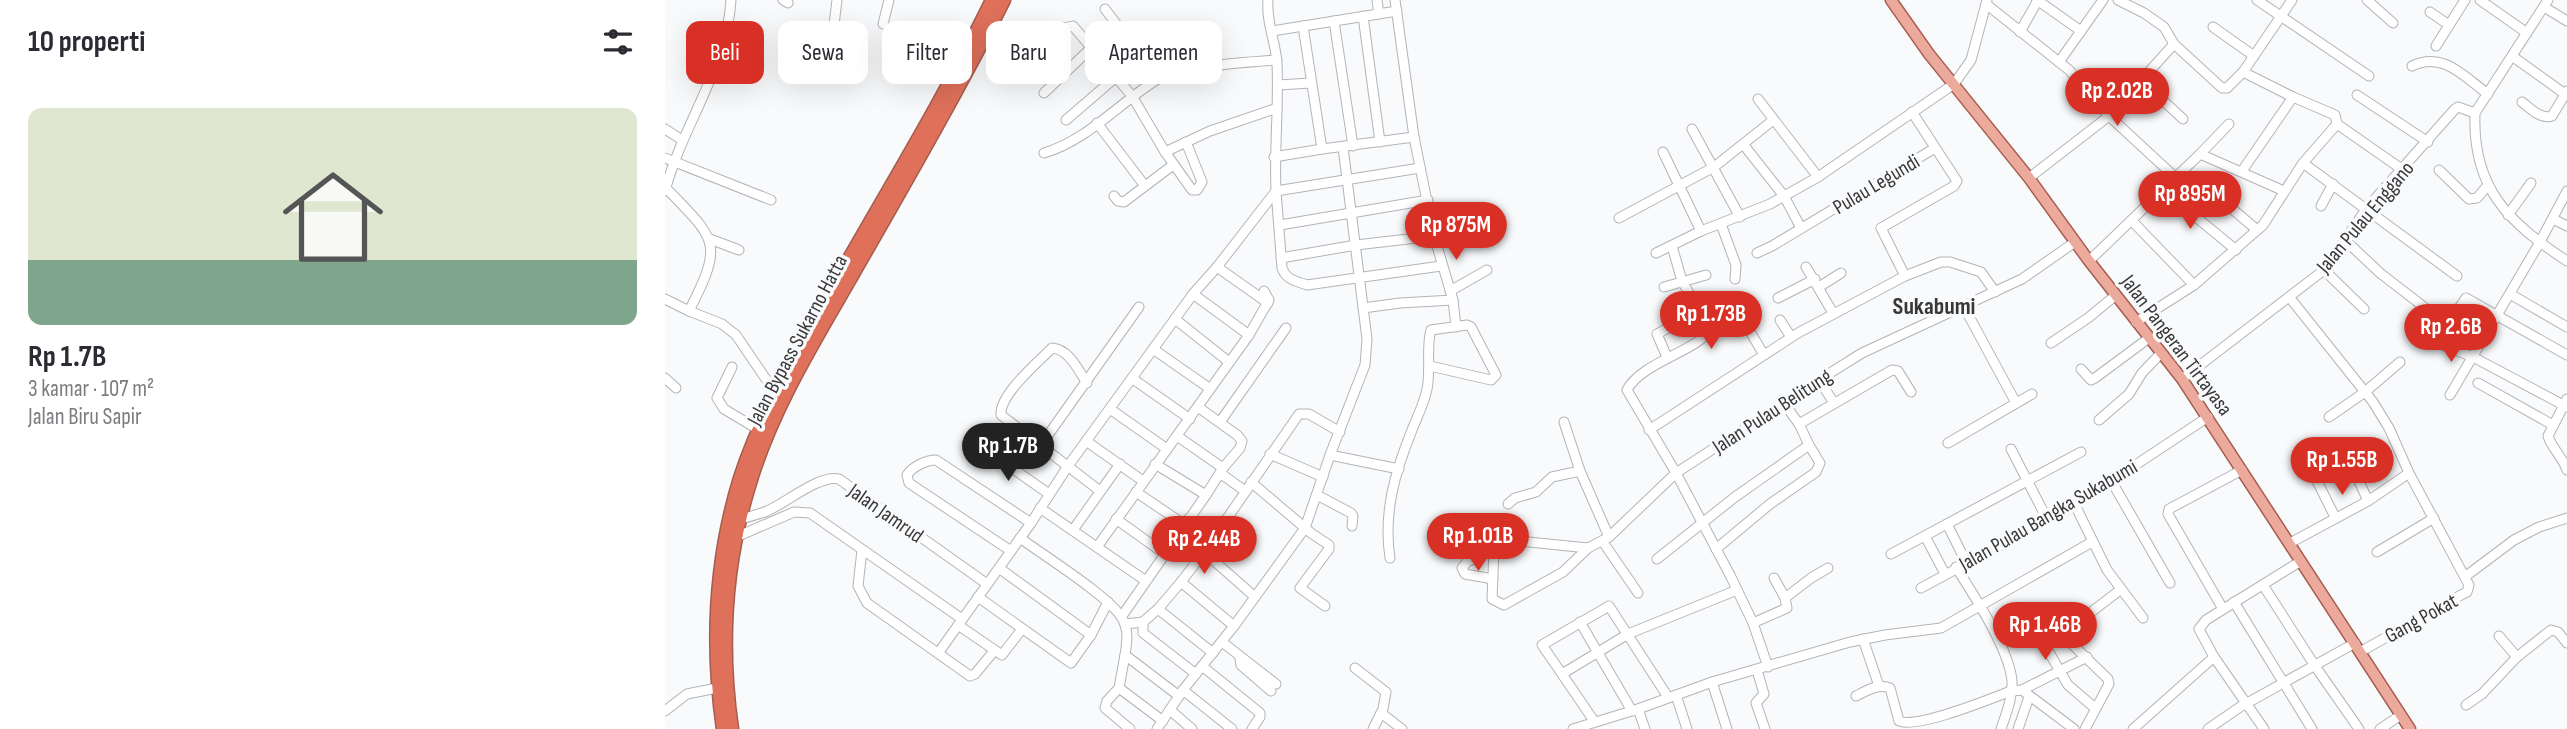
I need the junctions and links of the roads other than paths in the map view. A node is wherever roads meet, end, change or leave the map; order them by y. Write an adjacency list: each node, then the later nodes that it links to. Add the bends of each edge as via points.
1 (731, 0): 80 (street, via 725,41)
2 (837, 0): 26 (street)
3 (890, 0): 27 (street)
4 (992, 0): 119 (highway, Jalan Bypass Sukarno Hatta)
5 (1004, 0): 28 (highway, Jalan Bypass Sukarno Hatta)
6 (1268, 0): 38 (street, via 1266,16)
7 (1377, 0): 23 (street)
8 (1395, 0): 21 (street)
9 (1891, 0): 57 (main road, Jalan Pangeran Tirtayasa)
10 (2038, 0): 37 (street); 39 (street)
11 (2103, 0): 37 (street)
12 (2257, 0): 25 (street)
13 (2292, 0): 25 (street)
14 (2367, 0): 32 (street)
15 (2465, 0): 33 (street)
16 (2480, 0): 40 (street)
17 (2121, 1): 43 (street, via 2164,27)
18 (1986, 2): 39 (street); 57 (street, via 1971,60)
19 (2546, 4): 31 (street); 40 (street)
20 (1105, 9): 29 (street)
21 (1397, 11): 23 (street); 79 (street)
22 (2430, 12): 33 (street)
23 (1378, 14): 24 (street)
24 (1363, 16): 30 (street); 82 (street)
25 (2280, 18): 47 (street); 52 (street)
26 (834, 21)
27 (884, 21)
28 (994, 21)
29 (1114, 21)
30 (1334, 21): 35 (street); 85 (street)
31 (2567, 21)
32 (2393, 23)
33 (2449, 25): 44 (street)
34 (1071, 26): 42 (street)
35 (1303, 26): 38 (street); 54 (street)
36 (2213, 27): 47 (street)
37 (2081, 31): 49 (street)
38 (1272, 32): 48 (street)
39 (2020, 32): 49 (street)
40 (2527, 33): 46 (street)
41 (986, 35): 119 (highway, Jalan Bypass Sukarno Hatta)
42 (1085, 41)
43 (2174, 44): 51 (street, via 2222,88 2231,86); 53 (street)
44 (2436, 46)
45 (1085, 54): 59 (street)
46 (2512, 55): 60 (street); 61 (street)
47 (2254, 56): 51 (street)
48 (1277, 60): 58 (street); 63 (street, via 1175,73)
49 (2059, 62): 70 (street)
50 (2412, 66): 61 (street, via 2427,60 2445,62)
51 (2243, 72): 64 (street)
52 (2369, 76)
53 (2141, 81): 70 (street); 71 (street)
54 (1311, 83): 58 (street); 87 (street)
55 (1108, 84): 73 (street)
56 (1122, 84): 63 (street)
57 (1954, 84): 68 (street); 102 (main road, Jalan Pangeran Tirtayasa)
58 (1278, 85): 67 (street)
59 (1044, 93)
60 (2566, 93): 66 (street, via 2548,118)
61 (2488, 94): 69 (street)
62 (2357, 95): 83 (street)
63 (1132, 96): 75 (street); 88 (street)
64 (2293, 97): 72 (street); 100 (street)
65 (1758, 99): 74 (street)
66 (2522, 102)
67 (1277, 108): 81 (street); 92 (street)
68 (1912, 112): 86 (street, Pulau Legundi); 101 (street)
69 (2475, 113): 83 (street, Jalan Pulau Enggano, via 2458,107); 109 (street)
70 (2109, 116): 102 (street); 103 (street)
71 (2183, 119)
72 (2336, 119): 94 (street); 98 (street)
73 (1066, 120)
74 (1772, 121): 84 (street); 101 (street)
75 (1097, 123): 90 (street); 107 (street)
76 (2229, 124): 91 (street)
77 (1692, 129): 96 (street)
78 (665, 130): 80 (street)
79 (1414, 137): 82 (street); 97 (street)
80 (682, 140): 93 (street)
81 (1186, 142): 88 (street); 95 (street, via 1202,186 1192,190)
82 (1380, 142): 85 (street)
83 (2428, 142): 98 (street, Jalan Pulau Enggano)
84 (1742, 144): 96 (street); 116 (street)
85 (1348, 146): 87 (street); 104 (street)
86 (1935, 148): 133 (street, Pulau Legundi); 157 (street, via 1956,183 1881,228)
87 (1322, 149): 92 (street)
88 (1165, 152): 95 (street)
89 (1663, 152): 108 (street)
90 (1045, 153)
91 (2200, 154): 100 (street); 103 (street)
92 (1274, 157): 112 (street)
93 (670, 160): 111 (street); 117 (street)
94 (2303, 163): 106 (street); 113 (street)
95 (1173, 165): 107 (street)
96 (1714, 167): 108 (street); 125 (street)
97 (1420, 168): 104 (street); 118 (street)
98 (2403, 170): 122 (street, Jalan Pulau Enggano)
99 (2439, 170): 109 (street, via 2469,199 2477,198)
100 (2242, 172): 113 (street)
101 (1818, 177): 116 (street)
102 (2029, 178): 139 (main road, Jalan Pangeran Tirtayasa)
103 (2176, 178): 110 (street)
104 (1347, 179): 112 (street); 123 (street)
105 (2531, 183): 124 (street)
106 (2333, 184): 121 (street); 122 (street)
107 (1145, 186): 115 (street, via 1124,202)
108 (1681, 186): 126 (street); 135 (street)
109 (2488, 186): 124 (street)
110 (2166, 188): 129 (street); 144 (street)
111 (666, 190): 137 (street)
112 (1276, 191): 131 (street); 151 (street)
113 (2284, 191): 134 (street)
114 (2567, 191): 127 (street)
115 (1114, 195)
116 (1784, 196): 125 (street); 133 (street)
117 (771, 200)
118 (1427, 200): 123 (street); 136 (street)
119 (888, 201): 128 (highway, Jalan Bypass Sukarno Hatta)
120 (2223, 201): 134 (street)
121 (2321, 206)
122 (2367, 208): 138 (street, Jalan Pulau Enggano); 158 (street)
123 (1352, 213): 131 (street); 141 (street)
124 (2508, 215): 140 (street)
125 (1739, 217): 130 (street)
126 (1619, 218)
127 (2553, 219): 132 (street); 140 (street)
128 (877, 220): 218 (highway, Jalan Bypass Sukarno Hatta); 278 (highway, Jalan Bypass Sukarno Hatta, via 773,425 757,460)
129 (2132, 221): 148 (street); 163 (street)
130 (1721, 224): 135 (street); 160 (street, via 1736,265)
131 (1280, 225): 147 (street)
132 (2567, 226)
133 (1801, 229): 146 (street, Pulau Legundi)
134 (2257, 230): 144 (street)
135 (1701, 231): 142 (street)
136 (1434, 236): 141 (street); 150 (street)
137 (710, 239): 143 (street); 182 (street, via 710,265)
138 (2345, 240): 154 (street, Jalan Pulau Enggano); 202 (street, via 2446,324 2440,344)
139 (2075, 242): 148 (main road, Jalan Pangeran Tirtayasa); 166 (street, Jalan Pulau Belitung)
140 (2540, 242): 149 (street); 168 (street)
141 (1356, 245): 147 (street); 159 (street)
142 (1672, 246): 145 (street); 161 (street)
143 (739, 250)
144 (2236, 250): 163 (street)
145 (1656, 253)
146 (1756, 253)
147 (1281, 258): 159 (street, via 1284,274 1307,285)
148 (2089, 261): 170 (main road, Jalan Pangeran Tirtayasa)
149 (2567, 261)
150 (1441, 266): 159 (street); 169 (street)
151 (1217, 267): 167 (street); 176 (street)
152 (1806, 267): 162 (street)
153 (1487, 270): 169 (street)
154 (2324, 270): 172 (street, Jalan Pulau Enggano); 181 (street)
155 (1840, 274): 162 (street)
156 (1706, 275): 161 (street)
157 (1905, 275): 166 (street, via 1950,262 1981,272); 183 (street)
158 (2457, 276)
159 (1359, 277): 179 (street)
160 (1734, 279)
161 (1682, 281): 164 (street); 175 (street)
162 (1817, 283): 171 (street); 183 (street)
163 (2194, 285): 187 (street)
164 (1664, 287)
165 (1263, 291): 176 (street)
166 (1995, 292): 178 (street, Jalan Pulau Belitung)
167 (1193, 293): 185 (street); 193 (street)
168 (2510, 294): 184 (street); 191 (street)
169 (1451, 295): 179 (street); 189 (street)
170 (2116, 295): 187 (main road, Jalan Pangeran Tirtayasa); 196 (street)
171 (1779, 298)
172 (2290, 298): 210 (street, Jalan Pulau Enggano); 217 (street)
173 (665, 299): 182 (street)
174 (1735, 301): 199 (street)
175 (1694, 302)
176 (1268, 303): 193 (street)
177 (1139, 307): 212 (street)
178 (1963, 307): 211 (street, Jalan Pulau Belitung, via 1862,353); 223 (street)
179 (1363, 308): 237 (street, via 1367,358)
180 (2459, 308): 184 (street, via 2466,298)
181 (2364, 309)
182 (689, 311): 218 (street, via 736,335)
183 (1833, 313): 194 (street)
184 (2497, 316): 200 (street); 202 (street)
185 (1175, 319): 197 (street); 203 (street)
186 (1780, 320): 194 (street)
187 (2136, 321): 195 (main road, Jalan Pangeran Tirtayasa)
188 (1705, 324): 201 (street, via 1709,329 1705,337)
189 (1456, 327): 205 (street, via 1431,330); 205 (street, via 1473,329 1496,377 1491,380)
190 (1681, 327): 201 (street, via 1657,334)
191 (2567, 327)
192 (1286, 328): 231 (street)
193 (1249, 335): 203 (street)
194 (1791, 337): 199 (street)
195 (2149, 338): 198 (main road, Jalan Pangeran Tirtayasa); 207 (street, via 2091,380)
196 (2051, 342)
197 (1153, 349): 209 (street); 215 (street)
198 (2161, 353): 210 (main road, Jalan Pangeran Tirtayasa); 230 (street, via 2129,394)
199 (1763, 355): 236 (street)
200 (2567, 355)
201 (1667, 356): 236 (street, via 1627,390)
202 (2473, 357): 220 (street); 224 (street)
203 (1229, 362): 215 (street)
204 (2400, 362): 217 (street)
205 (1430, 366): 254 (street, via 1425,400)
206 (733, 367): 235 (street, via 717,398 725,409)
207 (2081, 369)
208 (665, 379): 214 (street)
209 (1133, 379): 226 (street); 229 (street)
210 (2182, 379): 228 (main road, Jalan Pangeran Tirtayasa)
211 (1819, 380): 221 (street, Jalan Pulau Belitung); 222 (street)
212 (1087, 383): 241 (street); 241 (street, via 1060,348 1052,348 1016,385 1001,415)
213 (2478, 383): 234 (street)
214 (675, 388)
215 (1209, 388): 225 (street)
216 (1911, 391): 222 (street, via 1898,371 1892,370)
217 (2365, 393): 227 (street); 259 (street, via 2389,428)
218 (776, 394): 235 (highway, Jalan Bypass Sukarno Hatta)
219 (2032, 394): 223 (street)
220 (2450, 395)
221 (1784, 403): 233 (street); 260 (street, Jalan Pulau Belitung)
222 (1834, 403): 233 (street)
223 (2016, 403): 240 (street)
224 (2566, 404): 234 (street)
225 (1198, 407): 229 (street); 231 (street)
226 (1110, 409): 239 (street); 245 (street)
227 (2329, 416)
228 (2208, 417): 256 (main road, Jalan Pangeran Tirtayasa); 264 (street, Jalan Pulau Bangka Sukabumi)
229 (1190, 419): 238 (street)
230 (2099, 420)
231 (1220, 422): 255 (street, via 1242,443)
232 (1564, 422): 258 (street)
233 (1799, 424): 242 (street)
234 (2553, 425): 257 (street, via 2549,441)
235 (759, 430): 372 (highway, Jalan Bypass Sukarno Hatta, via 741,477 723,553)
236 (1649, 430): 260 (street)
237 (1340, 432): 248 (street, via 1309,414 1299,414); 249 (street)
238 (1177, 436): 245 (street); 255 (street)
239 (1086, 441): 250 (street); 252 (street)
240 (1948, 443)
241 (1041, 445): 252 (street)
242 (1809, 445): 283 (street); 298 (street, via 1820,463 1816,472)
243 (2343, 446): 271 (street)
244 (984, 448): 268 (street)
245 (1167, 449): 251 (street)
246 (2011, 449): 263 (street)
247 (2081, 452): 263 (street)
248 (1270, 454): 261 (street); 265 (street)
249 (1330, 455): 254 (street); 261 (street)
250 (1120, 464): 262 (street); 266 (street)
251 (1155, 464): 262 (street); 269 (street)
252 (1068, 466): 266 (street); 268 (street)
253 (2309, 466): 275 (street)
254 (1399, 469): 305 (street, via 1386,529)
255 (1222, 470): 265 (street); 269 (street)
256 (2242, 470): 294 (main road, Jalan Pangeran Tirtayasa); 333 (street, via 2169,509 2168,514)
257 (2567, 470)
258 (1580, 471): 272 (street, via 1552,477 1536,492); 292 (street)
259 (2409, 472): 271 (street); 276 (street)
260 (1676, 474): 283 (street); 292 (street, Jalan Pulau Belitung)
261 (1323, 477): 270 (street)
262 (1143, 481): 267 (street)
263 (2028, 481): 280 (street); 284 (street)
264 (2112, 481): 273 (street, Jalan Pulau Bangka Sukabumi); 318 (street)
265 (1248, 486): 286 (street); 288 (street)
266 (1100, 491): 287 (street)
267 (1136, 492): 279 (street); 281 (street)
268 (1049, 494): 274 (street)
269 (1206, 495): 281 (street)
270 (1317, 495): 285 (street, via 1351,513); 286 (street)
271 (2368, 501): 275 (street)
272 (1507, 504)
273 (2075, 505): 280 (street, Jalan Pulau Bangka Sukabumi); 293 (street)
274 (1040, 508): 282 (street); 287 (street)
275 (2335, 517): 294 (street)
276 (2434, 518): 302 (street); 313 (street)
277 (2567, 518): 313 (street, via 2521,536)
278 (740, 519): 290 (highway, Jalan Bypass Sukarno Hatta); 319 (street, Jalan Jamrud, via 765,512 832,477)
279 (1116, 519): 295 (street); 303 (street)
280 (2047, 519): 308 (street, Jalan Pulau Bangka Sukabumi)
281 (1186, 522): 288 (street); 303 (street)
282 (1031, 523): 291 (street); 300 (street, via 936,460 907,475 909,483)
283 (1702, 523): 298 (street); 306 (street)
284 (1947, 524): 289 (street); 308 (street)
285 (1352, 526)
286 (1305, 528): 326 (street); 330 (street, via 1329,547 1300,588)
287 (1073, 530): 295 (street)
288 (1215, 536): 301 (street)
289 (1925, 536): 304 (street); 312 (street)
290 (736, 537): 299 (street, via 801,511); 391 (highway, Jalan Bypass Sukarno Hatta, via 726,631)
291 (1020, 538): 300 (street); 328 (street)
292 (1606, 540): 296 (street, Jalan Pulau Belitung); 324 (street)
293 (2092, 542): 323 (street); 331 (street)
294 (2290, 543): 307 (main road, Jalan Pangeran Tirtayasa)
295 (1097, 547): 316 (street)
296 (1588, 548): 297 (street, via 1500,539); 315 (street, Jalan Pulau Belitung, via 1563,572 1504,605 1492,599)
297 (1494, 549): 315 (street); 315 (street, via 1462,568 1469,576)
298 (1716, 549): 322 (street)
299 (862, 550): 338 (street); 354 (street, via 858,586 867,603)
300 (1011, 551): 310 (street)
301 (1204, 552): 317 (street); 326 (street)
302 (2377, 552)
303 (1165, 554): 316 (street)
304 (1891, 554)
305 (1390, 558)
306 (1657, 559)
307 (2301, 561): 320 (street); 352 (main road, Jalan Pangeran Tirtayasa)
308 (1966, 562): 309 (street, Jalan Pulau Bangka Sukabumi)
309 (1957, 567): 312 (street, Jalan Pulau Bangka Sukabumi); 331 (street)
310 (999, 568): 319 (street); 346 (street)
311 (1828, 568): 327 (street)
312 (1945, 574): 321 (street, Jalan Pulau Bangka Sukabumi)
313 (2466, 576): 352 (street, Gang Pokat, via 2467,592)
314 (1773, 578): 327 (street)
315 (1493, 579)
316 (1146, 582): 337 (street)
317 (1181, 582): 332 (street); 342 (street)
318 (2169, 583)
319 (988, 584): 325 (street)
320 (2263, 585): 329 (street); 361 (street)
321 (1921, 587)
322 (1737, 590): 340 (street); 345 (street)
323 (2120, 590): 334 (street); 336 (street)
324 (1638, 593)
325 (978, 597): 338 (street); 344 (street)
326 (1255, 597): 342 (street)
327 (1785, 598): 340 (street, via 1786,610)
328 (1108, 602): 337 (street); 346 (street)
329 (2234, 602): 333 (street); 369 (street)
330 (1325, 606)
331 (1980, 607): 348 (street, via 1933,631); 374 (street, via 2008,661)
332 (1158, 609): 343 (street); 356 (street)
333 (2223, 609): 359 (street, via 2199,629)
334 (2086, 616)
335 (2029, 618): 341 (street); 358 (street, via 2044,617); 366 (street)
336 (2143, 618)
337 (1123, 620): 343 (street); 349 (street)
338 (960, 622): 353 (street); 354 (street)
339 (1580, 622): 345 (street, via 1609,606); 355 (street); 367 (street, via 1542,645)
340 (1753, 623): 362 (street)
341 (2015, 625)
342 (1234, 626): 350 (street)
343 (1143, 627): 349 (street); 364 (street)
344 (1022, 629): 346 (street, via 1071,663); 353 (street, via 1003,655)
345 (1628, 634): 355 (street); 377 (street)
346 (1091, 635)
347 (2499, 636): 360 (street)
348 (1863, 639): 362 (street); 370 (street)
349 (1128, 640): 357 (street)
350 (1221, 642): 356 (street); 371 (street, via 1240,658 1241,665)
351 (2567, 642): 360 (street, via 2551,630)
352 (2357, 647): 361 (street); 386 (main road, Jalan Pangeran Tirtayasa)
353 (994, 651): 354 (street, via 973,676)
354 (939, 652)
355 (1597, 652): 367 (street); 383 (street)
356 (1213, 653): 364 (street)
357 (1125, 655): 373 (street); 375 (street)
358 (2087, 657): 366 (street); 381 (street, via 2109,681)
359 (2214, 657): 379 (street); 407 (street)
360 (2517, 657): 380 (street)
361 (2315, 666): 369 (street); 410 (street)
362 (1768, 667): 365 (street)
363 (1355, 668): 385 (street, via 1385,690)
364 (1199, 670): 375 (street); 395 (street, via 1260,713)
365 (1757, 670): 368 (street); 402 (street, via 1764,694 1756,703)
366 (2060, 671): 376 (street); 381 (street, via 2073,691)
367 (1562, 674): 387 (street)
368 (1712, 682): 377 (street); 401 (street)
369 (2283, 685): 379 (street); 409 (street)
370 (1879, 686): 374 (street, via 1889,688 1903,723); 378 (street)
371 (1273, 687)
372 (717, 688): 384 (street, via 687,694); 390 (highway, Jalan Bypass Sukarno Hatta)
373 (1119, 688): 388 (street); 392 (street, via 1105,708)
374 (2011, 691): 376 (street); 403 (street)
375 (1181, 693): 382 (street); 394 (street)
376 (2025, 694): 404 (street); 405 (street)
377 (1672, 696): 383 (street); 400 (street)
378 (1856, 696)
379 (2247, 705): 389 (street); 408 (street)
380 (2466, 705)
381 (2095, 708): 406 (street)
382 (1170, 710): 388 (street); 393 (street)
383 (1635, 710): 387 (street); 399 (street)
384 (665, 711)
385 (1381, 713): 396 (street); 397 (street)
386 (2401, 715): 411 (street); 412 (main road, Jalan Pangeran Tirtayasa)
387 (1594, 722): 398 (street)
388 (1160, 725)
389 (2211, 728)
390 (723, 729)
391 (732, 729)
392 (1130, 729)
393 (1192, 729)
394 (1232, 729)
395 (1251, 729)
396 (1373, 729)
397 (1402, 729)
398 (1573, 729)
399 (1644, 729)
400 (1687, 729)
401 (1727, 729)
402 (1765, 729)
403 (2001, 729)
404 (2018, 729)
405 (2074, 729)
406 (2085, 729)
407 (2133, 729)
408 (2264, 729)
409 (2312, 729)
410 (2360, 729)
411 (2380, 729)
412 (2410, 729)

